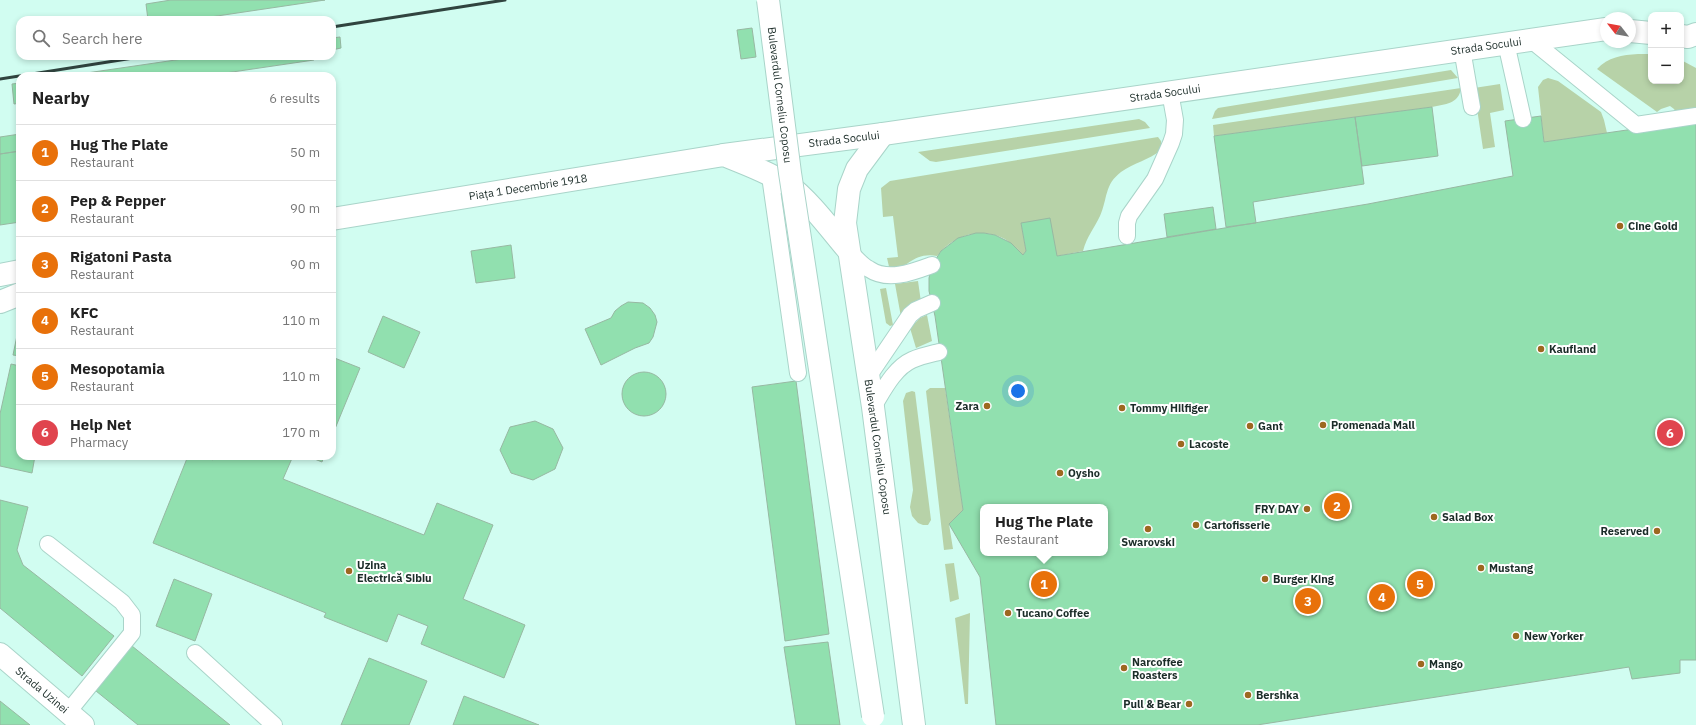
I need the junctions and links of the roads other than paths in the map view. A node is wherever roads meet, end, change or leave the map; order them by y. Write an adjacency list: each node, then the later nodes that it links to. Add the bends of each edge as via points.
1 (768, 0): 32 (street, Bulevardul Corneliu Coposu, bridge, via 790,173)
2 (1600, 30): 5 (street, Strada Socului)
3 (1636, 32): 4 (street)
4 (1648, 33)
5 (1530, 39): 6 (street, Strada Socului); 10 (lane, via 1636,125)
6 (1506, 43): 7 (street, Strada Socului); 11 (lane)
7 (1462, 50): 8 (street, Strada Socului); 9 (lane)
8 (1170, 92): 12 (street, Strada Socului); 16 (lane, via 1175,120 1173,139 1155,179 1129,216)
9 (1472, 107)
10 (1696, 116)
11 (1523, 119)
12 (883, 134): 13 (street, Strada Socului); 17 (street, via 857,170 849,189 845,223)
13 (724, 155): 14 (street, Bulevardul Corneliu Coposu); 15 (street, Piața 1 Decembrie 1918)
14 (770, 176): 17 (street, Bulevardul Corneliu Coposu, via 788,185 802,198); 25 (lane)
15 (336, 218)
16 (1127, 236)
17 (848, 250): 18 (lane, via 869,270 887,276); 26 (street, Bulevardul Corneliu Coposu)
18 (932, 266)
19 (16, 272): 20 (street)
20 (0, 275)
21 (16, 296): 22 (street)
22 (0, 302)
23 (932, 303): 26 (lane, via 910,315)
24 (939, 352): 27 (lane, via 912,360 899,370)
25 (798, 373)
26 (868, 377): 27 (street, Bulevardul Corneliu Coposu)
27 (873, 407): 34 (street, Bulevardul Corneliu Coposu)
28 (48, 544): 31 (lane, via 122,602 132,615 132,633)
29 (196, 653): 33 (lane)
30 (0, 654): 31 (street, Strada Uzinei)
31 (76, 718)
32 (874, 721)
33 (274, 725)
34 (914, 725)

